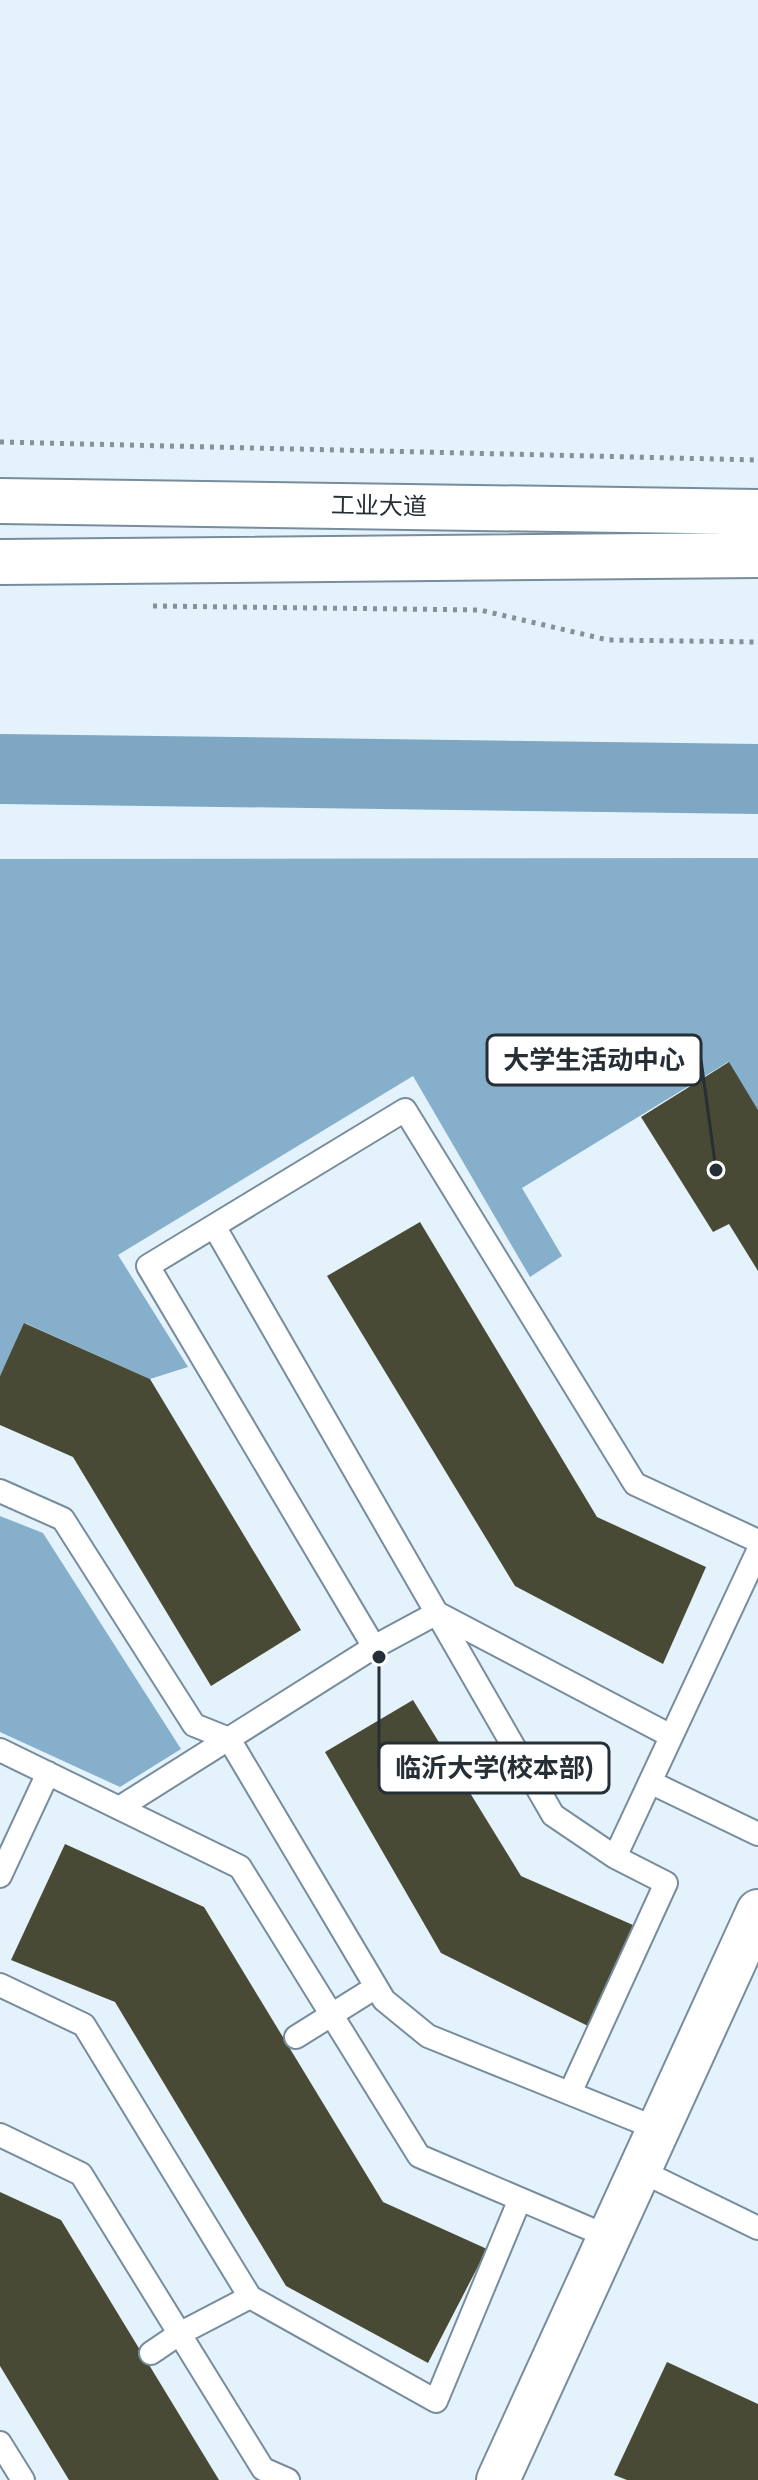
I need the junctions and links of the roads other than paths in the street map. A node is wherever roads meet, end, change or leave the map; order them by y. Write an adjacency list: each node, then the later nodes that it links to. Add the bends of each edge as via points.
1 (0, 501): 2 (main road, 工业大道)
2 (758, 512)
3 (758, 555): 4 (main road)
4 (0, 562)
5 (214, 1226): 7 (lane, via 405,1110 635,1484); 9 (lane); 10 (lane, via 148,1266)
6 (0, 1491): 12 (lane, via 63,1519 194,1725)
7 (758, 1541)
8 (758, 1551): 11 (lane)
9 (437, 1613): 10 (lane); 11 (lane); 18 (lane, via 553,1815)
10 (374, 1647): 12 (lane)
11 (671, 1736): 15 (lane)
12 (229, 1739): 16 (lane); 23 (lane)
13 (0, 1750): 14 (lane)
14 (48, 1773): 16 (lane); 19 (lane)
15 (650, 1782): 17 (lane); 18 (lane)
16 (119, 1808): 24 (lane, via 240,1867)
17 (758, 1834)
18 (615, 1857): 26 (lane, via 666,1883)
19 (0, 1876)
20 (758, 1911): 21 (street)
21 (749, 1955): 27 (street)
22 (0, 1985): 33 (lane, via 84,2025)
23 (376, 1987): 24 (lane); 26 (lane, via 428,2036)
24 (331, 2014): 25 (lane); 30 (lane, via 419,2156)
25 (296, 2037)
26 (570, 2093): 27 (lane)
27 (658, 2129): 29 (street)
28 (0, 2135): 34 (lane, via 81,2174)
29 (639, 2170): 31 (lane); 32 (street)
30 (520, 2199): 32 (lane); 33 (lane, via 436,2401)
31 (758, 2228)
32 (609, 2237): 39 (street)
33 (250, 2297): 34 (lane)
34 (179, 2334): 35 (lane); 38 (lane, via 263,2469)
35 (151, 2353)
36 (0, 2443): 37 (lane)
37 (23, 2480)
38 (288, 2480)
39 (498, 2480)

